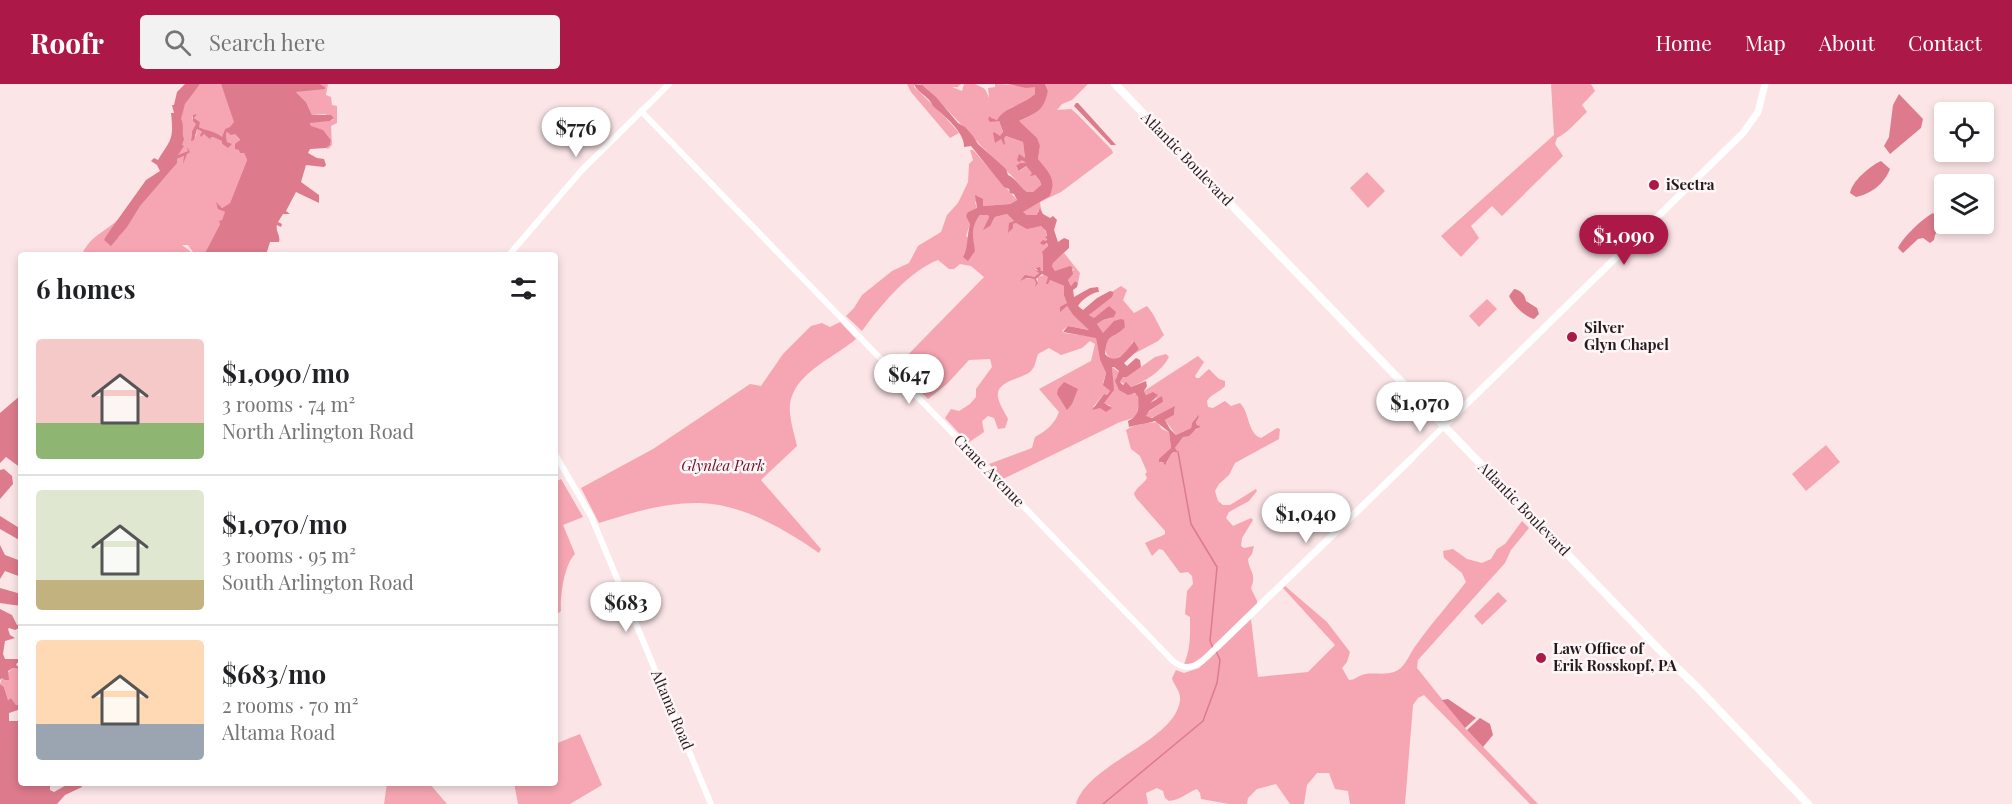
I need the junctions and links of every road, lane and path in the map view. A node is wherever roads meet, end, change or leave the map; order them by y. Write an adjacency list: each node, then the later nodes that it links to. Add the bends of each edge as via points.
1 (669, 84): 4 (street)
2 (1115, 84): 6 (main road, Atlantic Boulevard)
3 (1765, 84): 6 (main road, via 1758,112 1743,133)
4 (641, 111): 5 (street, via 580,171); 9 (street, Crane Avenue, via 1173,661 1191,668)
5 (512, 252)
6 (1444, 426): 7 (street); 11 (main road, Atlantic Boulevard)
7 (1412, 458): 9 (main road)
8 (558, 459): 10 (street, Altama Road, via 591,516)
9 (1215, 649)
10 (711, 804)
11 (1808, 804)

